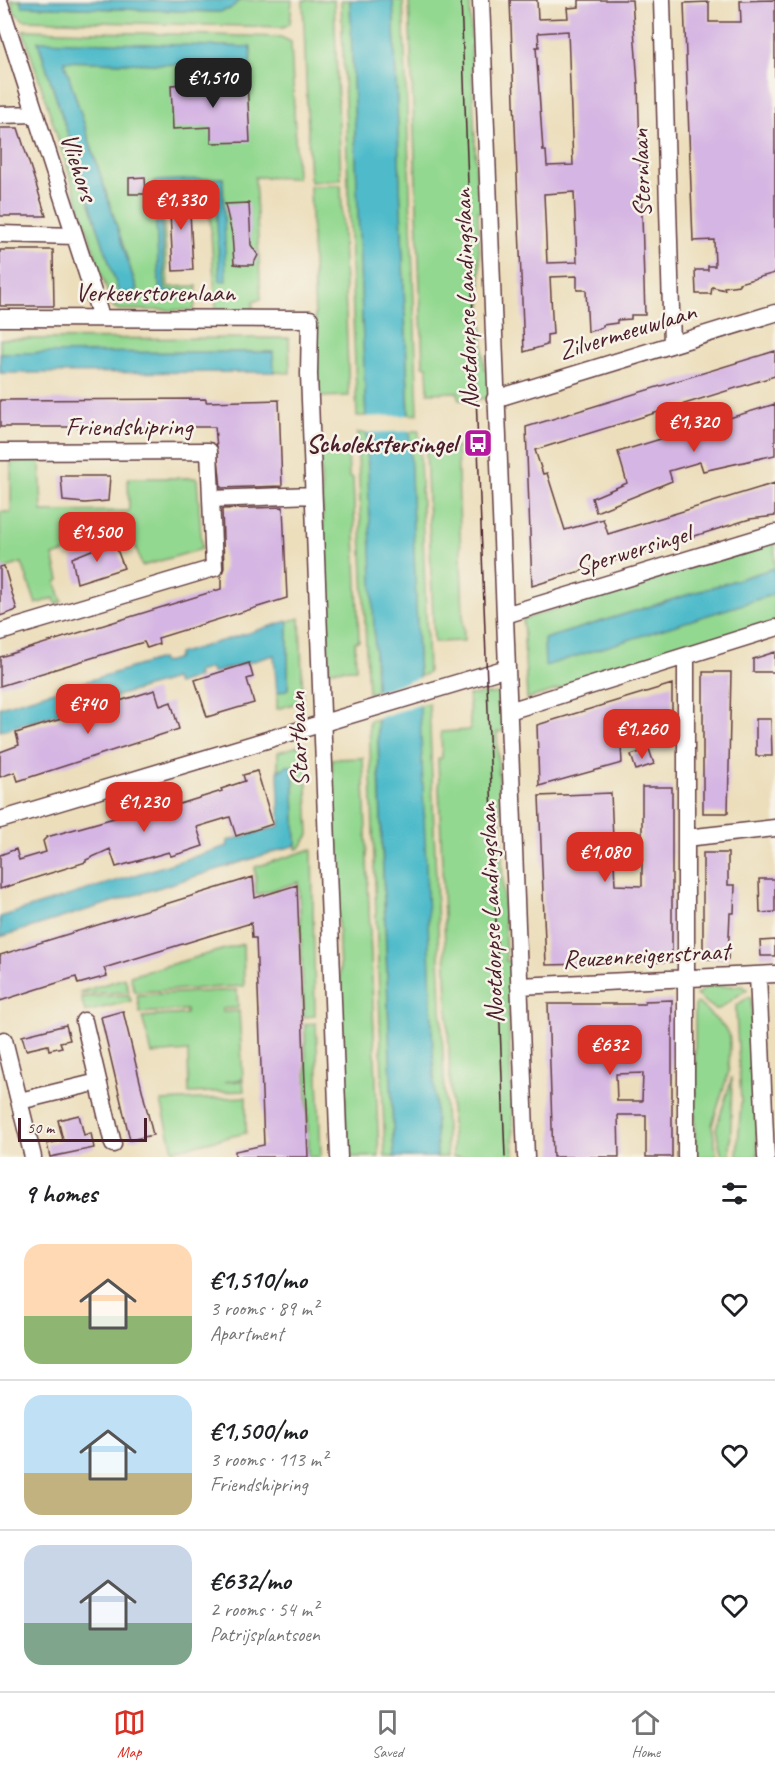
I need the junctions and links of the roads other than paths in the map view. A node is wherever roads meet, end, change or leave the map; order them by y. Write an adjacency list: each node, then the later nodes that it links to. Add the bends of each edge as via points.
1 (481, 0): 13 (street, Nootdorpse Landingslaan)
2 (662, 0): 12 (street, Sternlaan)
3 (0, 4): 4 (street, Vliehors)
4 (36, 114): 5 (street, Vliehors); 7 (street, Vliehors)
5 (0, 115)
6 (0, 234): 7 (street, Vliehors)
7 (75, 236): 9 (street, Vliehors)
8 (775, 313): 12 (street, Zilvermeeuwlaan)
9 (101, 317): 10 (street, Verkeerstorenlaan); 11 (street, Verkeerstorenlaan)
10 (0, 318)
11 (310, 320): 15 (street, Startbaan)
12 (672, 344): 13 (street, Zilvermeeuwlaan)
13 (495, 399): 18 (street, Nootdorpse Landingslaan)
14 (0, 452): 16 (street, Friendshipring, via 209,451)
15 (313, 495): 16 (street); 24 (street, Startbaan)
16 (211, 499): 20 (street, Friendshipring, via 214,567)
17 (775, 533): 18 (street, Sperwersingel)
18 (505, 615): 22 (street, Nootdorpse Landingslaan)
19 (775, 628): 21 (street)
20 (0, 632)
21 (686, 657): 23 (street); 27 (street)
22 (507, 668): 23 (street, Nootdorpse Landingslaan); 24 (street)
23 (509, 711): 30 (street, Nootdorpse Landingslaan)
24 (323, 721): 25 (street); 38 (street, Startbaan)
25 (0, 820)
26 (775, 828): 27 (street)
27 (686, 838): 29 (street)
28 (767, 975): 29 (street, Reuzenreigerstraat); 41 (street)
29 (687, 978): 30 (street, Reuzenreigerstraat); 40 (street)
30 (519, 986): 39 (street, Nootdorpse Landingslaan)
31 (84, 1021): 33 (street)
32 (4, 1040): 34 (street)
33 (98, 1082): 34 (street); 35 (street)
34 (20, 1101): 37 (street)
35 (113, 1144)
36 (775, 1156): 41 (street)
37 (33, 1157)
38 (339, 1157)
39 (526, 1157)
40 (686, 1157)
41 (766, 1157)

